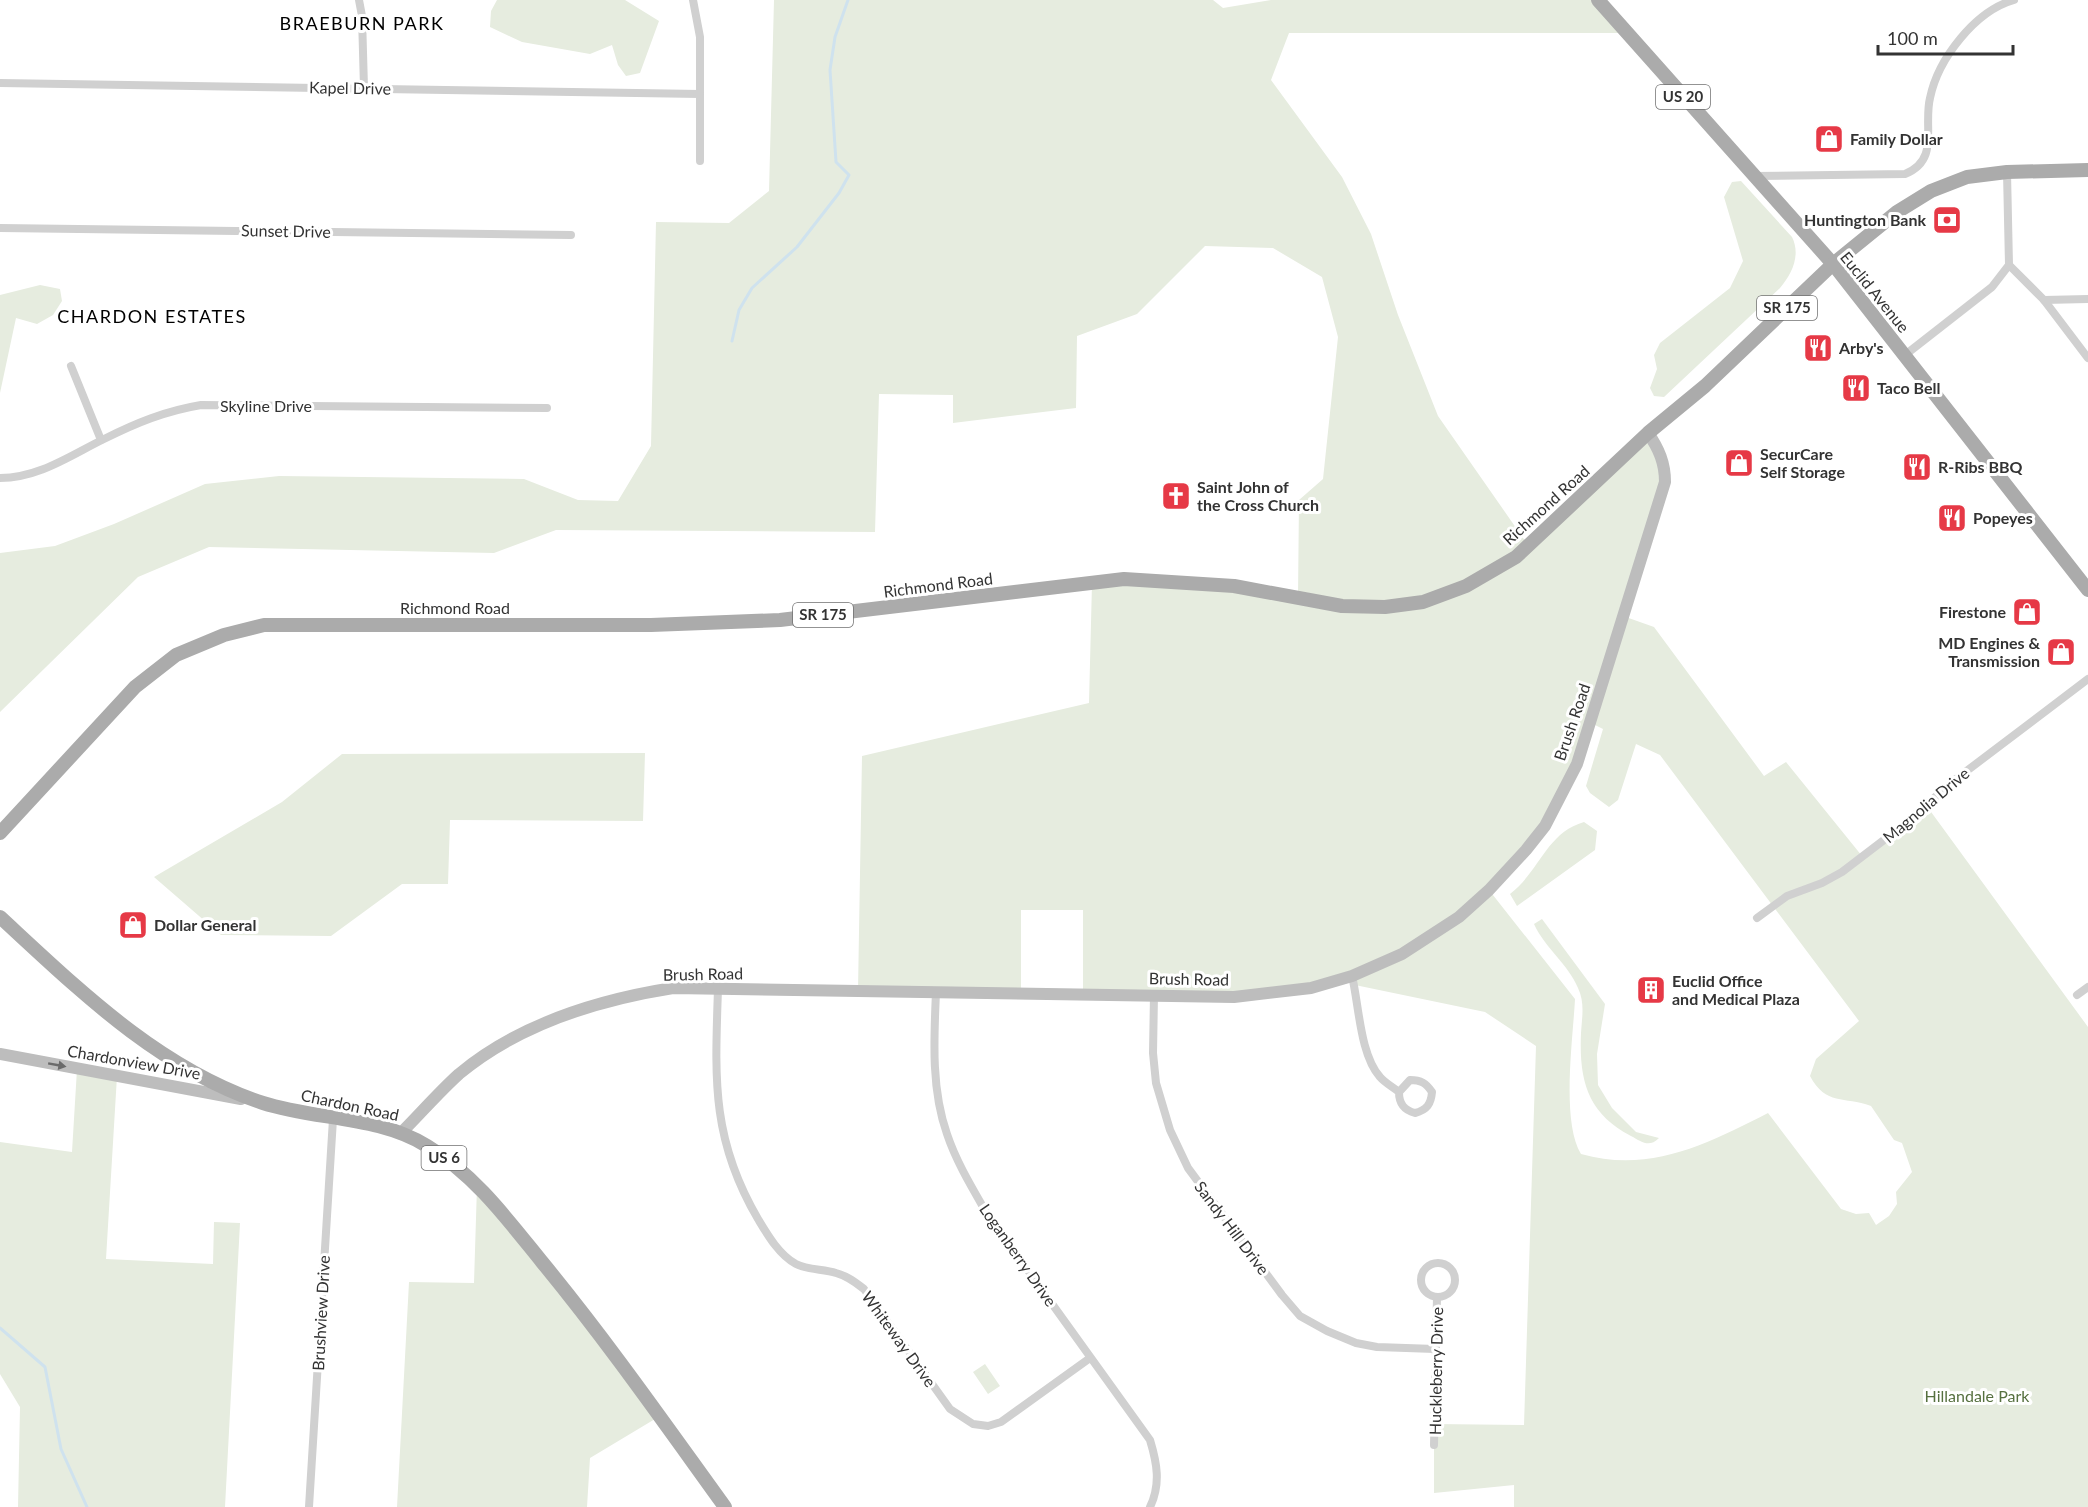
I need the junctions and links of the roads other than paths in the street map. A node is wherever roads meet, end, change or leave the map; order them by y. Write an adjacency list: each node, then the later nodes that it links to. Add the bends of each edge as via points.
1 (359, 0): 6 (street)
2 (694, 0): 7 (street, via 700,37)
3 (1598, 0): 11 (main road, Euclid Avenue / US 20)
4 (2014, 0): 11 (street, via 1980,19 1947,57 1930,97 1927,156 1917,170 1905,174)
5 (0, 83): 6 (street, Kapel Drive)
6 (364, 88): 7 (street, Kapel Drive)
7 (700, 94): 8 (street)
8 (699, 161)
9 (2088, 171): 10 (main road, SR 175)
10 (2007, 172): 14 (main road, SR 175, via 1967,177 1931,191 1897,212); 15 (street)
11 (1752, 176): 14 (main road, Euclid Avenue / US 20)
12 (0, 228): 13 (street, Sunset Drive)
13 (572, 235)
14 (1833, 264): 18 (main road, Euclid Avenue / US 20); 22 (main road, Richmond Road / SR 175, via 1705,386)
15 (2009, 265): 17 (street); 18 (street, via 1992,287)
16 (2088, 299): 17 (street)
17 (2044, 300): 19 (street)
18 (1905, 355): 25 (main road, Euclid Avenue / US 20)
19 (2088, 358)
20 (71, 366): 23 (street)
21 (547, 408): 23 (street, Skyline Drive, via 201,405 169,411)
22 (1648, 433): 27 (main road, Richmond Road / SR 175, via 1516,557 1466,586 1423,602 1385,607 1342,606 1234,586 1124,579 780,620 651,625 264,625 224,635 176,655 135,687); 30 (street, Brush Road, via 1659,450 1665,482 1577,764 1545,826 1489,890 1459,917 1402,954)
23 (101, 440): 24 (street, Skyline Drive, via 43,470)
24 (0, 478)
25 (2088, 590)
26 (2088, 679): 29 (street, Magnolia Drive, via 1956,778 1848,867 1822,884 1787,896)
27 (0, 833)
28 (0, 916): 38 (main road, Chardon Road / US 6, via 86,996 140,1038 204,1076)
29 (1757, 918)
30 (1352, 976): 34 (street, Brush Road, via 1272,994); 37 (street, via 1367,1053 1380,1078)
31 (2088, 987): 35 (street)
32 (718, 989): 33 (street, Brush Road); 40 (street, Brush Road, via 673,988 624,996 566,1014 517,1036 459,1075); 43 (street, Whiteway Drive, via 715,1085 720,1126 745,1197 783,1252 796,1264 836,1273 864,1289 950,1409 973,1424 988,1426 1001,1422)
33 (936, 992): 34 (street, Brush Road); 43 (street, Loganberry Drive, via 934,1049 938,1094 950,1143 986,1212)
34 (1154, 995): 42 (street, Sandy Hill Drive, via 1156,1083 1170,1130 1188,1168 1282,1295 1300,1316 1356,1343)
35 (2077, 995)
36 (0, 1054): 38 (street, Chardonview Drive, one-way to 38)
37 (1399, 1092): 37 (street, via 1410,1080 1418,1080 1432,1092 1431,1102 1415,1113 1402,1105)
38 (263, 1103): 39 (main road, Chardon Road / US 6)
39 (333, 1119): 40 (main road, Chardon Road / US 6); 45 (street, Brushview Drive)
40 (401, 1133): 46 (main road, Chardon Road / US 6, via 455,1165 504,1215 602,1335)
41 (1437, 1297): 41 (street, Huckleberry Drive, via 1426,1292 1422,1277 1431,1265 1444,1263 1453,1272 1455,1283 1449,1292); 42 (street, Huckleberry Drive)
42 (1435, 1349): 44 (street, Huckleberry Drive)
43 (1090, 1358): 47 (street, Loganberry Drive, via 1150,1440 1158,1466)
44 (1434, 1445)
45 (309, 1507)
46 (724, 1507)
47 (1150, 1507)

